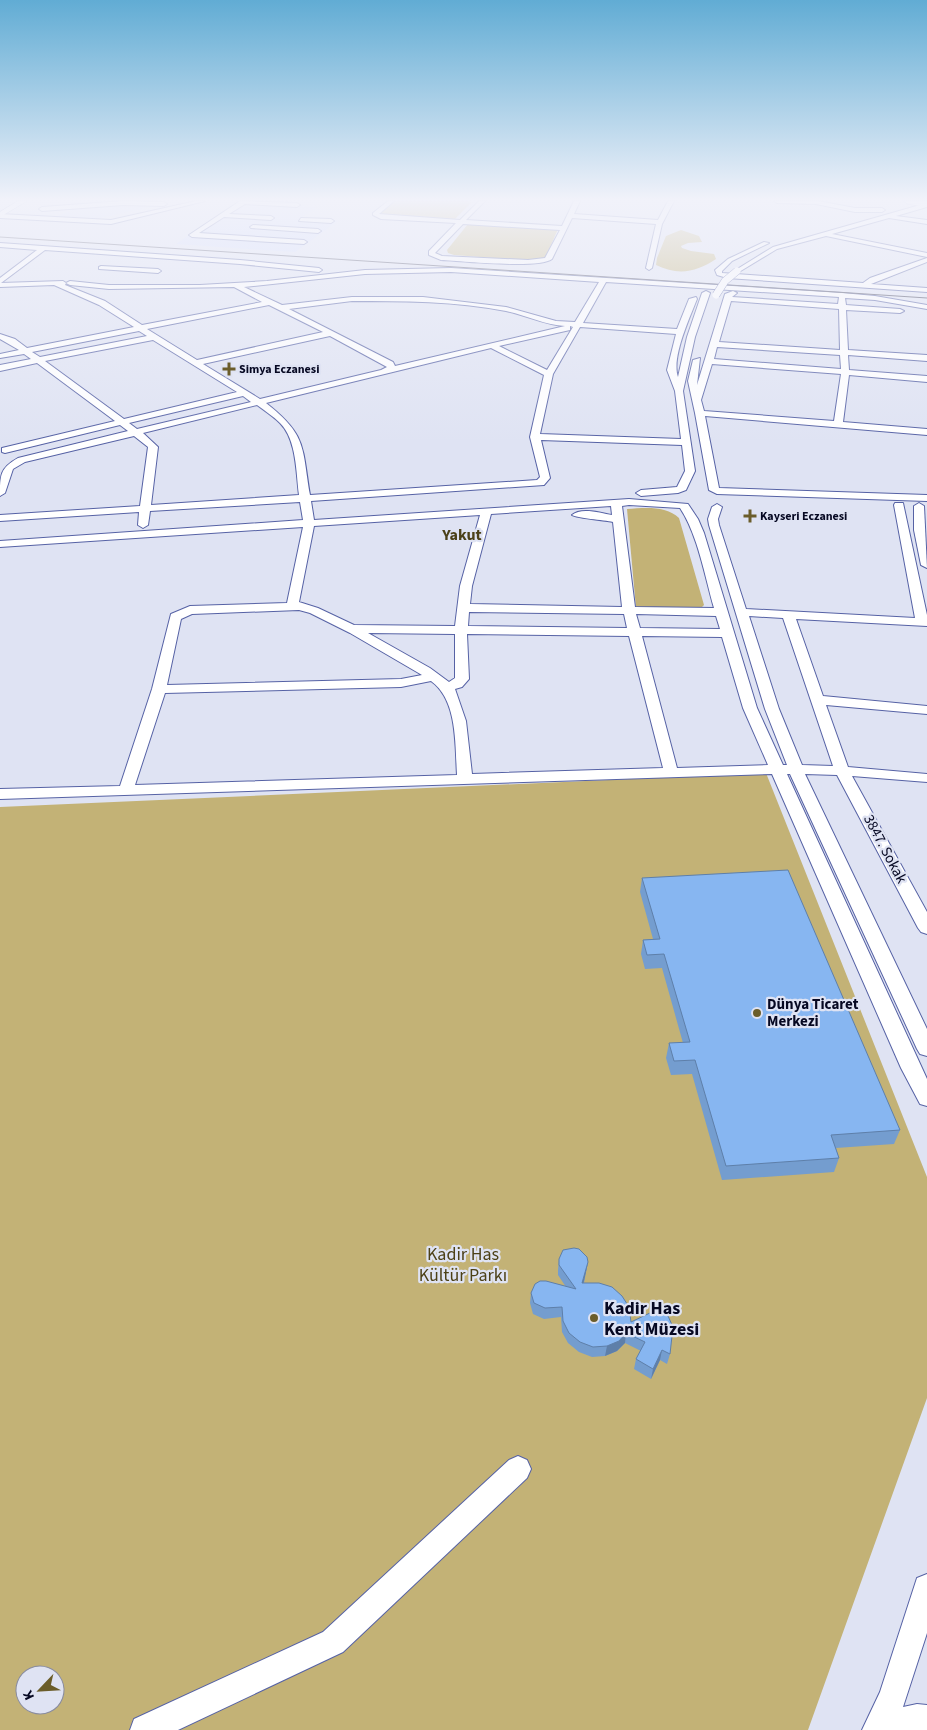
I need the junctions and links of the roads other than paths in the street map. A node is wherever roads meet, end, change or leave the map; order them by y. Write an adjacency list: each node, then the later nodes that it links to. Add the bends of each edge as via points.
1 (73, 282): 12 (street)
2 (101, 282): 16 (street)
3 (276, 282): 18 (street)
4 (603, 282): 36 (street)
5 (635, 282): 14 (street)
6 (716, 282): 58 (street, via 706,293 691,337)
7 (725, 282): 29 (street, bridge)
8 (818, 282): 17 (street)
9 (870, 282): 17 (street)
10 (896, 282): 15 (street)
11 (54, 283): 12 (street); 13 (street); 27 (street)
12 (70, 283): 16 (street)
13 (0, 284)
14 (676, 284): 20 (street); 24 (street)
15 (927, 284)
16 (106, 285): 19 (street); 27 (street); 30 (street)
17 (864, 285): 22 (street)
18 (235, 286): 19 (street); 31 (street)
19 (136, 287): 30 (street)
20 (750, 289): 26 (street); 28 (street)
21 (353, 290): 23 (street)
22 (927, 290)
23 (338, 292)
24 (696, 292): 28 (street, via 713,290); 38 (street)
25 (313, 295): 31 (street)
26 (842, 295): 32 (street); 34 (street)
27 (87, 297): 30 (street)
28 (728, 297): 34 (street); 43 (street)
29 (715, 299)
30 (101, 300): 37 (street)
31 (268, 302): 33 (street); 37 (street)
32 (927, 307)
33 (280, 308): 36 (street, via 352,299 423,299 500,307 556,323); 39 (street)
34 (843, 308): 35 (street); 46 (street)
35 (927, 313)
36 (579, 325): 38 (street); 42 (street); 56 (street)
37 (139, 328): 41 (street); 45 (street)
38 (680, 332): 58 (street, via 671,370)
39 (331, 333): 52 (street); 54 (street, via 390,364)
40 (0, 336): 45 (street)
41 (154, 337): 49 (street); 52 (street)
42 (492, 346): 54 (street); 56 (street)
43 (714, 348): 46 (street); 50 (street); 51 (street)
44 (699, 350): 60 (street, via 692,381)
45 (25, 351): 47 (street); 49 (street)
46 (844, 352): 48 (street); 55 (street)
47 (0, 356)
48 (927, 358)
49 (39, 360): 53 (street); 63 (street)
50 (811, 360)
51 (710, 362): 55 (street); 60 (street)
52 (195, 363): 59 (street)
53 (0, 368)
54 (389, 370): 61 (street)
55 (845, 373): 57 (street); 64 (street)
56 (549, 374): 67 (street)
57 (927, 379)
58 (679, 391): 68 (street)
59 (245, 393): 61 (street); 63 (street)
60 (697, 400): 62 (street)
61 (260, 403): 65 (street); 74 (street, via 283,421 294,436)
62 (700, 413): 64 (street); 72 (street)
63 (122, 422): 65 (street); 69 (street)
64 (838, 425): 66 (street)
65 (136, 432): 70 (street); 80 (street, via 153,447)
66 (927, 432)
67 (535, 437): 68 (street); 74 (street, via 545,478 540,483)
68 (685, 442): 71 (street, via 690,473)
69 (3, 448): 70 (street)
70 (18, 462): 73 (street, via 9,467)
71 (688, 488): 72 (street); 77 (street, via 672,496); 84 (street)
72 (715, 490): 76 (street); 78 (street, via 725,498)
73 (0, 491)
74 (305, 499): 80 (street); 84 (street)
75 (616, 503): 77 (street); 81 (street); 85 (street)
76 (924, 503): 79 (street); 87 (street)
77 (683, 505): 78 (street, via 701,509); 93 (street, via 693,519)
78 (725, 505): 79 (street, via 772,501); 94 (street, via 714,519 714,526)
79 (899, 505): 96 (street)
80 (145, 509): 83 (street); 86 (street)
81 (527, 509): 82 (street); 85 (street)
82 (487, 511): 84 (street); 91 (street, via 466,586)
83 (0, 518)
84 (308, 519): 86 (street); 88 (street); 90 (street)
85 (618, 520): 92 (street)
86 (143, 525): 88 (street)
87 (924, 531): 89 (street)
88 (1, 543)
89 (927, 565)
90 (292, 606): 97 (street, via 303,606); 103 (street, via 190,610 177,615)
91 (464, 608): 92 (street); 98 (street)
92 (629, 611): 93 (street); 99 (street)
93 (722, 612): 100 (street)
94 (742, 612): 95 (street); 106 (street)
95 (788, 614): 96 (street); 104 (street, 3847. Sokak)
96 (925, 622)
97 (348, 629): 98 (street); 101 (street, via 409,660)
98 (461, 629): 99 (street); 102 (street, via 462,679)
99 (634, 632): 100 (street); 108 (street)
100 (728, 633): 106 (street, via 750,708)
101 (434, 677): 102 (street); 103 (street, via 401,683)
102 (448, 687): 110 (street, via 459,728)
103 (160, 689): 111 (street)
104 (818, 700): 105 (street); 107 (street, 3847. Sokak)
105 (927, 710)
106 (787, 770): 107 (street); 108 (street); 114 (street); 115 (street, via 911,1068)
107 (842, 771): 109 (street); 113 (street, 3847. Sokak)
108 (671, 772): 110 (street)
109 (927, 778)
110 (465, 779): 111 (street)
111 (126, 790): 112 (street)
112 (0, 794)
113 (927, 928)
114 (927, 1049)
115 (927, 1098)
116 (518, 1469): 119 (street, via 333,1642)
117 (927, 1588): 120 (street, via 893,1696)
118 (927, 1720): 121 (street, via 921,1718 894,1724)
119 (145, 1730)
120 (877, 1730)
121 (886, 1730)

